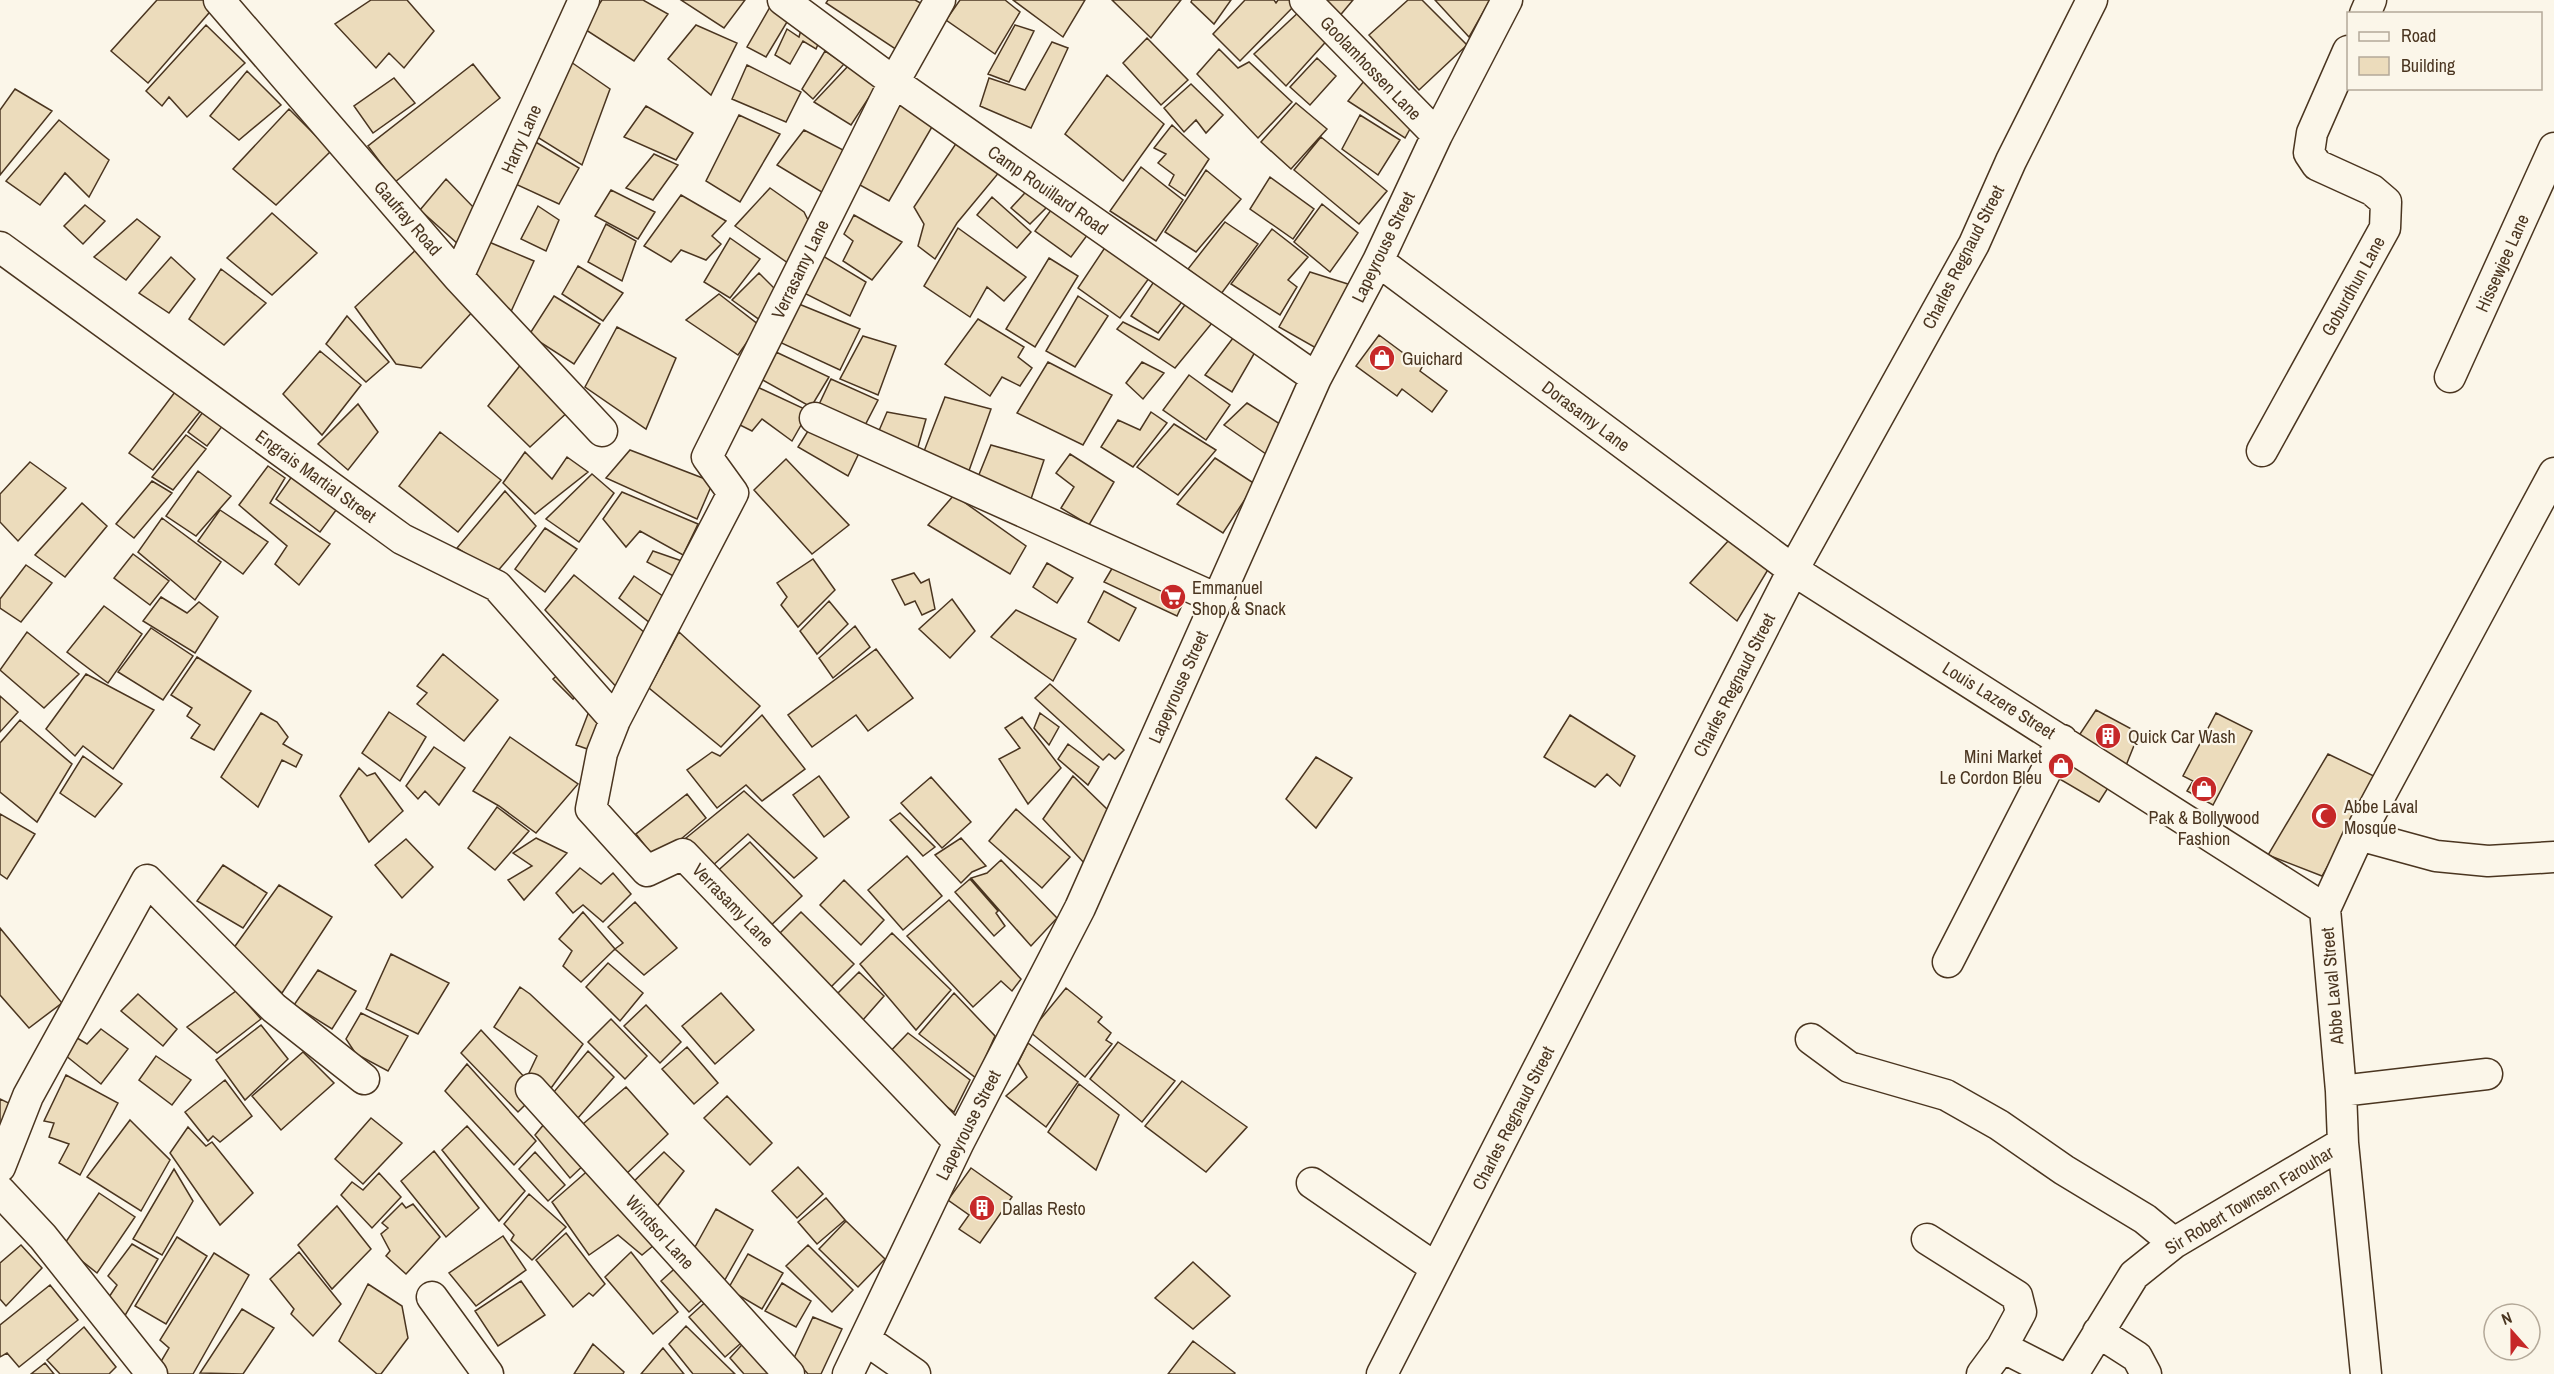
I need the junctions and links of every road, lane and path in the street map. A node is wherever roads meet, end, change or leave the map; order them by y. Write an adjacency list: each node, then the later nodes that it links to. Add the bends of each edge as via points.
1 (219, 0): 14 (street, Gaufray Road)
2 (584, 0): 14 (street, Harry Lane)
3 (783, 0): 9 (street, Camp Rouillard Road)
4 (940, 0): 9 (street, Verrasamy Lane)
5 (1305, 0): 10 (street, Goolamhossen Lane)
6 (1507, 0): 10 (street, Lapeyrouse Street)
7 (2092, 0): 21 (street, Charles Regnaud Street, via 1974,244)
8 (2347, 55): 19 (street, Goburdhun Lane, via 2312,133 2309,153 2317,165 2372,190 2386,202 2385,228)
9 (894, 82): 16 (street, Camp Rouillard Road); 23 (street, Verrasamy Lane, via 707,456 733,493)
10 (1437, 135): 13 (street, Lapeyrouse Street)
11 (2554, 148): 15 (street, Hissewjee Lane)
12 (0, 247): 23 (street, Engrais Martial Street, via 402,539 497,586)
13 (1378, 261): 16 (street, Lapeyrouse Street); 21 (street, Dorasamy Lane)
14 (459, 277): 18 (street, Gaufray Road)
15 (2450, 377)
16 (1316, 378): 22 (street, Lapeyrouse Street)
17 (815, 418): 22 (street)
18 (602, 431)
19 (2262, 451)
20 (2554, 473): 25 (street, Abbe Laval Street)
21 (1793, 570): 24 (street, Louis Lazere Street); 41 (street, Charles Regnaud Street)
22 (1218, 599): 34 (street, Lapeyrouse Street, via 1080,908)
23 (615, 720): 34 (street, Verrasamy Lane, via 602,753 591,809 647,871 684,854)
24 (2062, 740): 27 (street, Louis Lazere Street); 28 (street)
25 (2359, 835): 26 (street, via 2436,856 2488,861); 27 (street, Abbe Laval Street)
26 (2554, 857)
27 (2325, 909): 33 (street, Abbe Laval Street)
28 (1948, 962)
29 (1811, 1039): 40 (street, via 1849,1067 1946,1095 1999,1125)
30 (2487, 1074): 33 (street)
31 (364, 1079): 36 (street, via 274,1008 147,880 28,1096)
32 (531, 1089): 48 (street, Windsor Lane)
33 (2341, 1091): 35 (street, Abbe Laval Street)
34 (959, 1142): 44 (street, Lapeyrouse Street)
35 (2343, 1143): 40 (street, Sir Robert Townsen Farouhar); 56 (street, Abbe Laval Street)
36 (0, 1167)
37 (1312, 1183): 41 (street)
38 (0, 1191): 46 (street, via 43,1237)
39 (1927, 1239): 45 (street, via 2017,1296 2021,1312)
40 (2174, 1243): 43 (street, Sir Robert Townsen Farouhar, via 2134,1275)
41 (1436, 1268): 51 (street, Charles Regnaud Street)
42 (432, 1297): 47 (street)
43 (2098, 1332): 54 (street, Sir Robert Townsen Farouhar); 55 (street, via 2137,1357)
44 (866, 1340): 49 (street, Lapeyrouse Street); 50 (street)
45 (2002, 1347): 52 (street); 53 (street)
46 (152, 1374)
47 (488, 1374)
48 (789, 1374)
49 (848, 1374)
50 (915, 1374)
51 (1382, 1374)
52 (1982, 1374)
53 (2055, 1374)
54 (2073, 1374)
55 (2146, 1374)
56 (2366, 1374)

